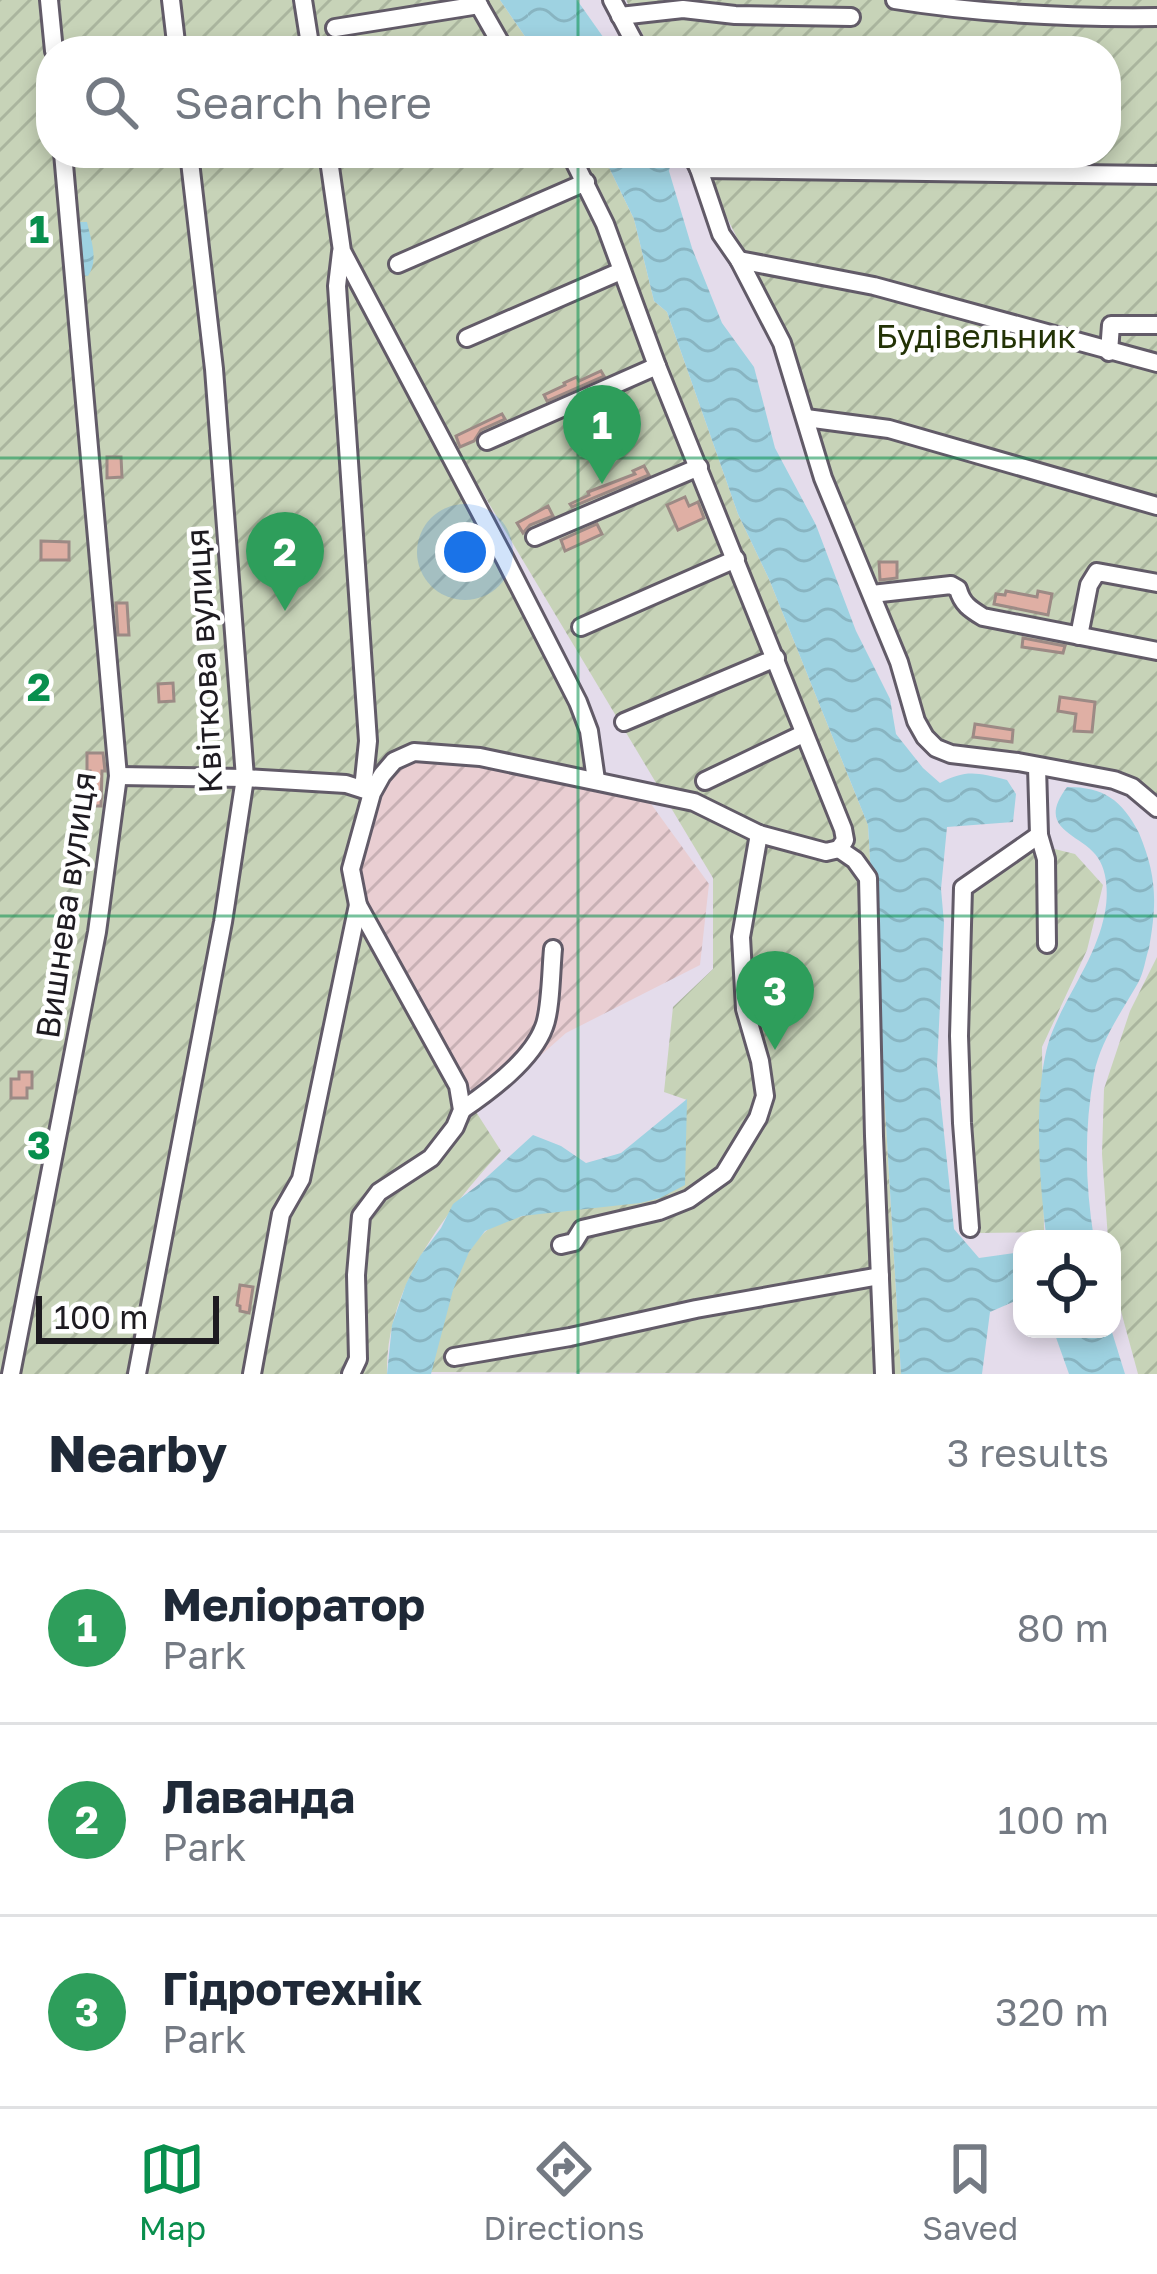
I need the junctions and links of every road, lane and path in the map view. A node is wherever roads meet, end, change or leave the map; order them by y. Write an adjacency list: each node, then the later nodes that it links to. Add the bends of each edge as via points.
1 (49, 0): 12 (street)
2 (171, 0): 13 (street)
3 (303, 0): 14 (street)
4 (389, 0): 10 (street)
5 (895, 0): 9 (street, via 955,10)
6 (478, 2): 10 (street); 15 (street)
7 (616, 8): 8 (street); 16 (street)
8 (851, 17)
9 (1157, 17)
10 (396, 18): 11 (street)
11 (335, 28)
12 (53, 36)
13 (175, 36)
14 (309, 36)
15 (497, 36)
16 (630, 36)
17 (64, 168): 49 (street, Вишнева вулиця)
18 (191, 168): 50 (street, Квіткова вулиця)
19 (330, 168): 25 (street)
20 (579, 168): 24 (street)
21 (697, 168): 26 (street)
22 (926, 168): 23 (street)
23 (1157, 175)
24 (586, 182): 27 (street); 28 (street)
25 (341, 251): 51 (street, via 578,702); 53 (street)
26 (739, 260): 31 (street, via 874,286); 34 (street, via 782,344)
27 (398, 265)
28 (621, 271): 30 (street); 33 (street)
29 (1157, 326): 31 (street, via 1111,325)
30 (467, 338)
31 (1109, 352): 32 (street)
32 (1157, 363)
33 (657, 366): 35 (street); 36 (street)
34 (806, 418): 37 (street, via 889,429); 41 (street)
35 (488, 441)
36 (699, 467): 38 (street); 39 (street)
37 (1157, 506)
38 (536, 537)
39 (736, 559): 42 (street); 45 (street)
40 (1157, 583): 43 (street, via 1097,572)
41 (872, 594): 43 (street, via 951,585 983,617); 48 (street, via 916,721 936,748)
42 (581, 627)
43 (1079, 637): 44 (street)
44 (1157, 652)
45 (776, 658): 46 (street); 47 (street)
46 (624, 722)
47 (803, 734): 52 (street); 57 (street, via 843,829)
48 (1037, 767): 54 (street, via 1114,780); 56 (street)
49 (118, 776): 50 (street); 66 (street, Вишнева вулиця, via 97,932)
50 (245, 778): 53 (street); 67 (street, Квіткова вулиця)
51 (596, 780): 53 (street, via 415,752 394,761); 55 (street, via 694,802)
52 (705, 781)
53 (368, 791): 58 (street, via 351,869)
54 (1157, 808)
55 (760, 834): 57 (street, via 826,852); 63 (street, via 741,937 745,1010 765,1096 758,1118 724,1174 689,1199 582,1229 574,1243)
56 (1039, 835): 59 (street); 62 (street, via 963,888 959,1036)
57 (839, 848): 64 (street, via 868,878)
58 (358, 905): 61 (street, via 458,1085); 68 (street, via 301,1179 281,1214)
59 (1047, 944)
60 (553, 949): 61 (street, via 545,1027 524,1060)
61 (462, 1110): 69 (street, via 431,1158 379,1192 361,1216)
62 (970, 1228)
63 (561, 1245)
64 (880, 1276): 65 (street); 70 (street)
65 (454, 1357)
66 (11, 1374)
67 (137, 1374)
68 (252, 1374)
69 (351, 1374)
70 (884, 1374)

